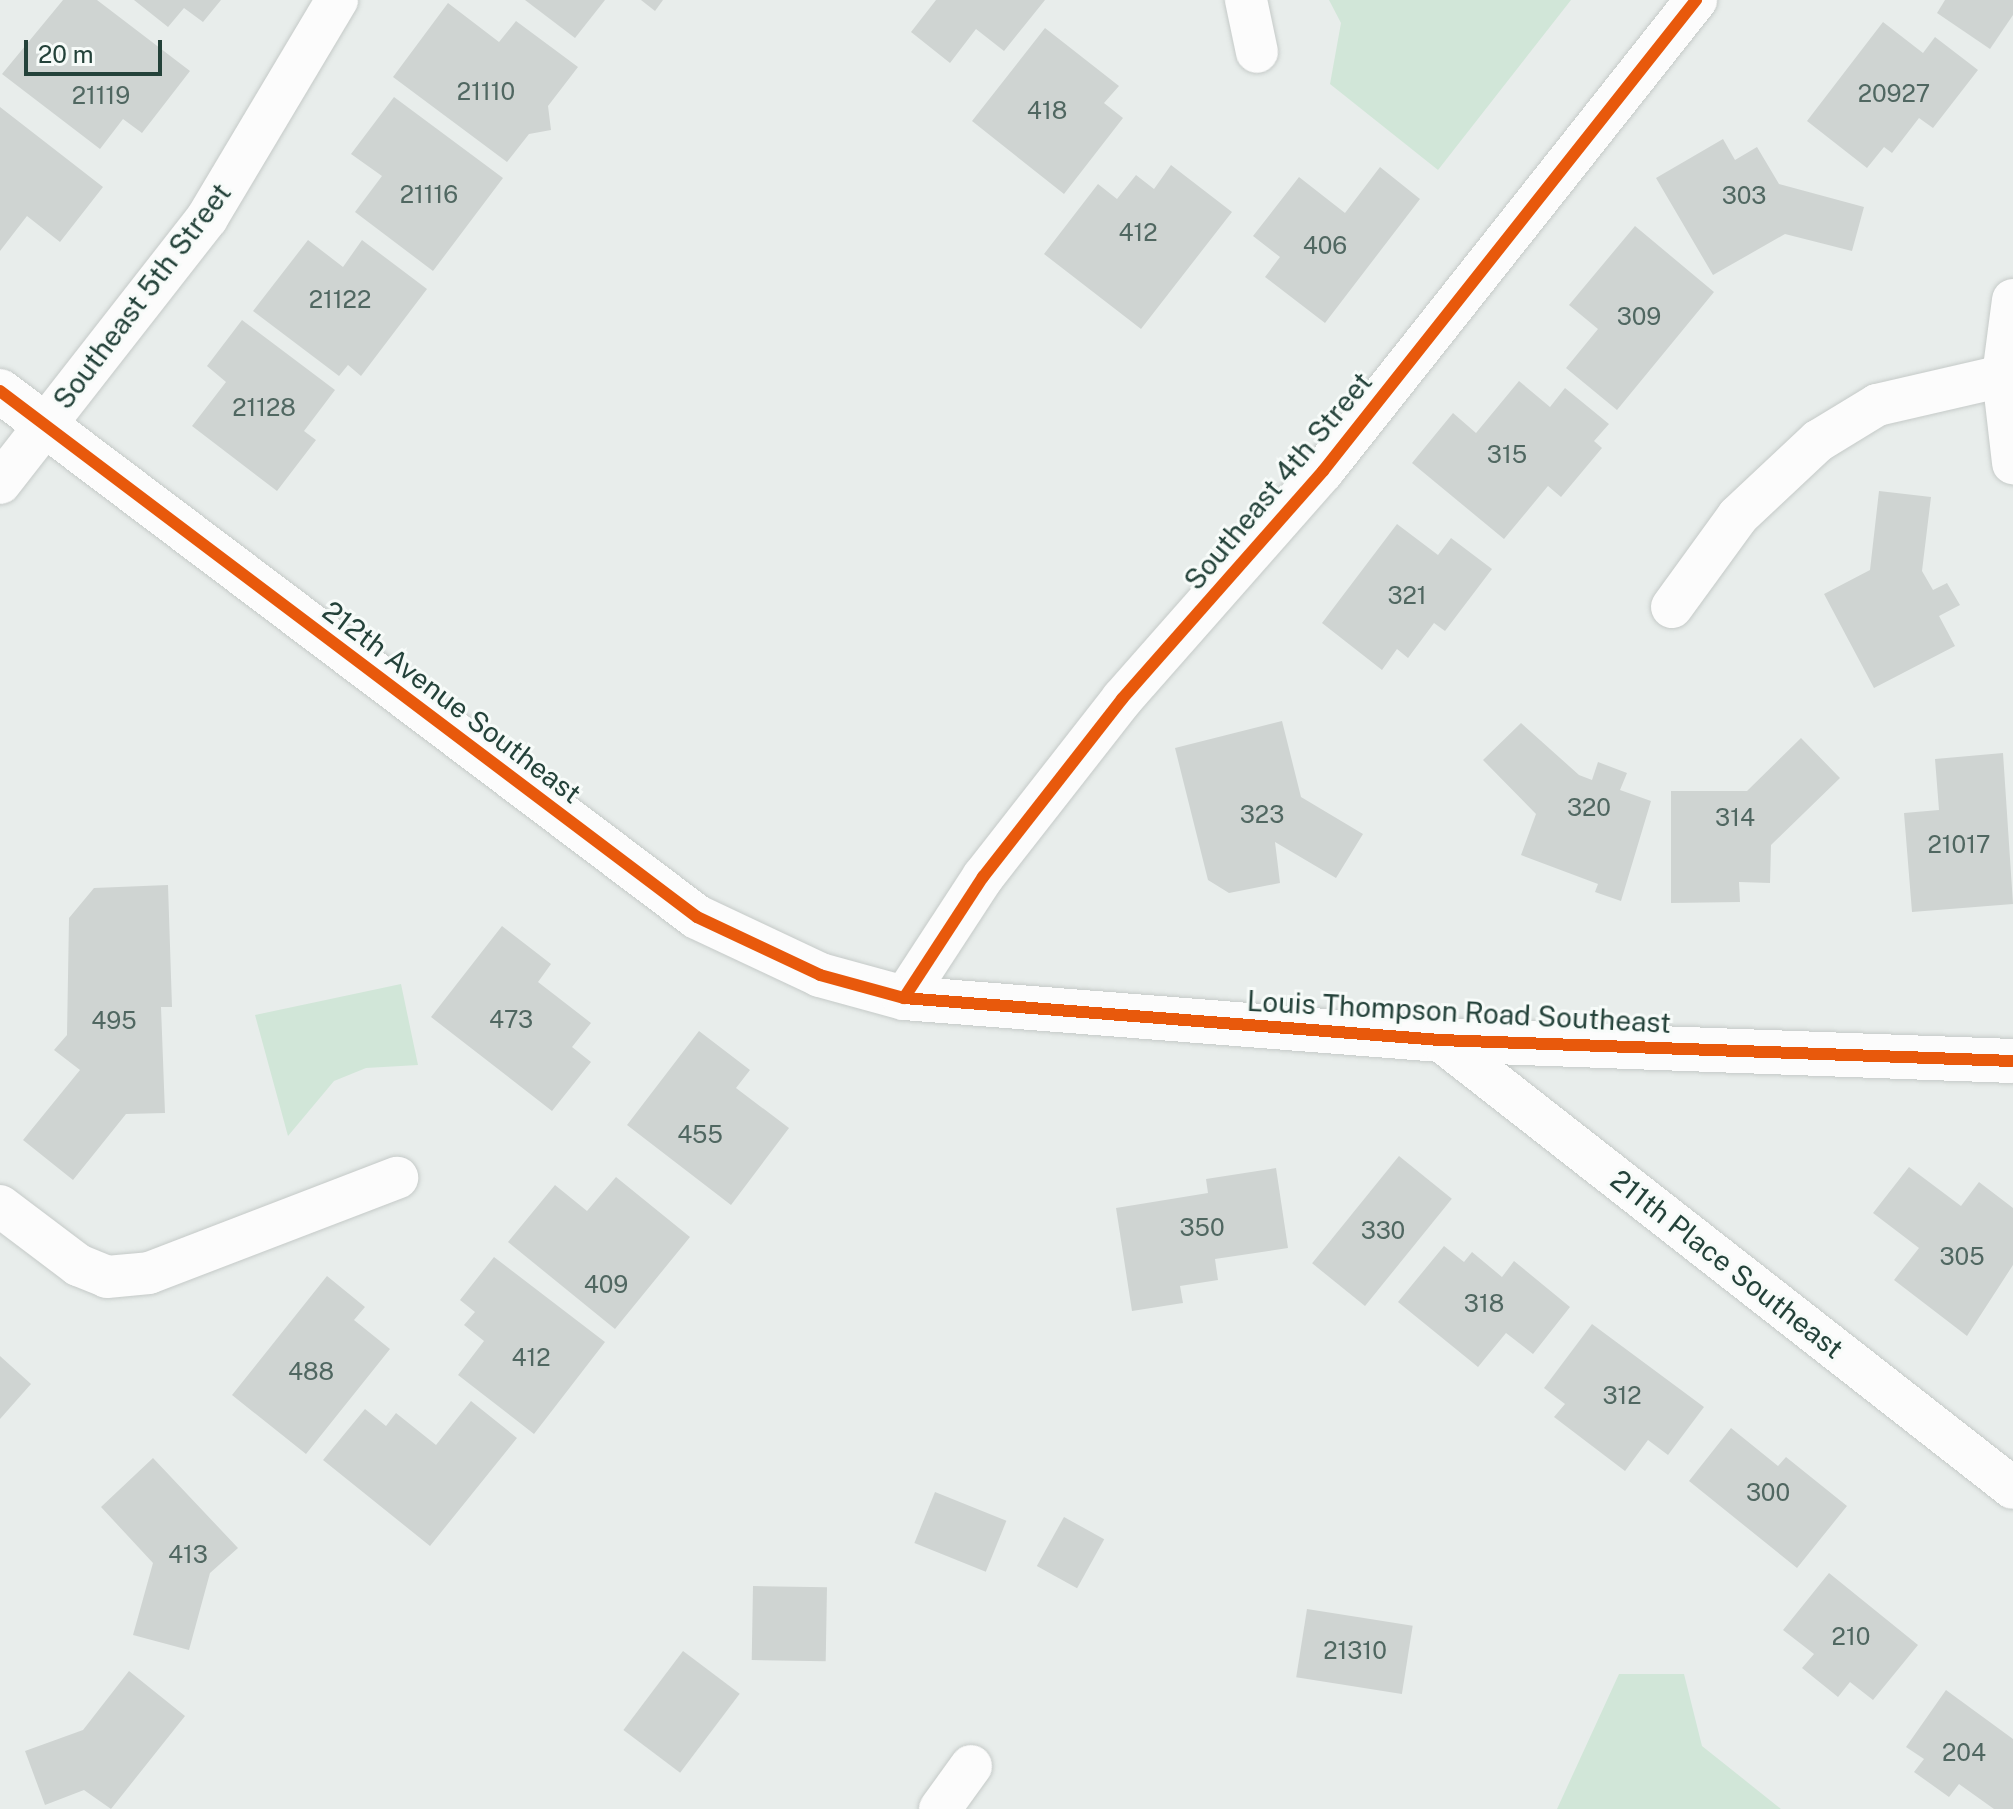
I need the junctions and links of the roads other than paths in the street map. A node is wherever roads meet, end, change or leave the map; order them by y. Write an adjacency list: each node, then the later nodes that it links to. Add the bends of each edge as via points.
1 (337, 0): 8 (street, Southeast 5th Street, via 207,218)
2 (1246, 0): 4 (street)
3 (1696, 0): 12 (street, Southeast 4th Street, via 1323,471 1112,711 983,877)
4 (1257, 52)
5 (2013, 300): 6 (street)
6 (2003, 376): 9 (street); 11 (street, via 1877,405 1818,441 1738,516)
7 (0, 391): 8 (street, 212th Avenue Southeast)
8 (45, 426): 10 (street, Southeast 5th Street); 12 (street, 212th Avenue Southeast, via 697,917 793,964)
9 (2013, 463)
10 (0, 483)
11 (1672, 607)
12 (904, 998): 13 (street, Louis Thompson Road Southeast)
13 (1440, 1040): 14 (street, Louis Thompson Road Southeast); 17 (street, 211th Place Southeast)
14 (2013, 1061)
15 (397, 1178): 16 (street, via 149,1273 107,1277 78,1265)
16 (0, 1206)
17 (2013, 1488)
18 (971, 1766): 19 (street)
19 (940, 1809)

